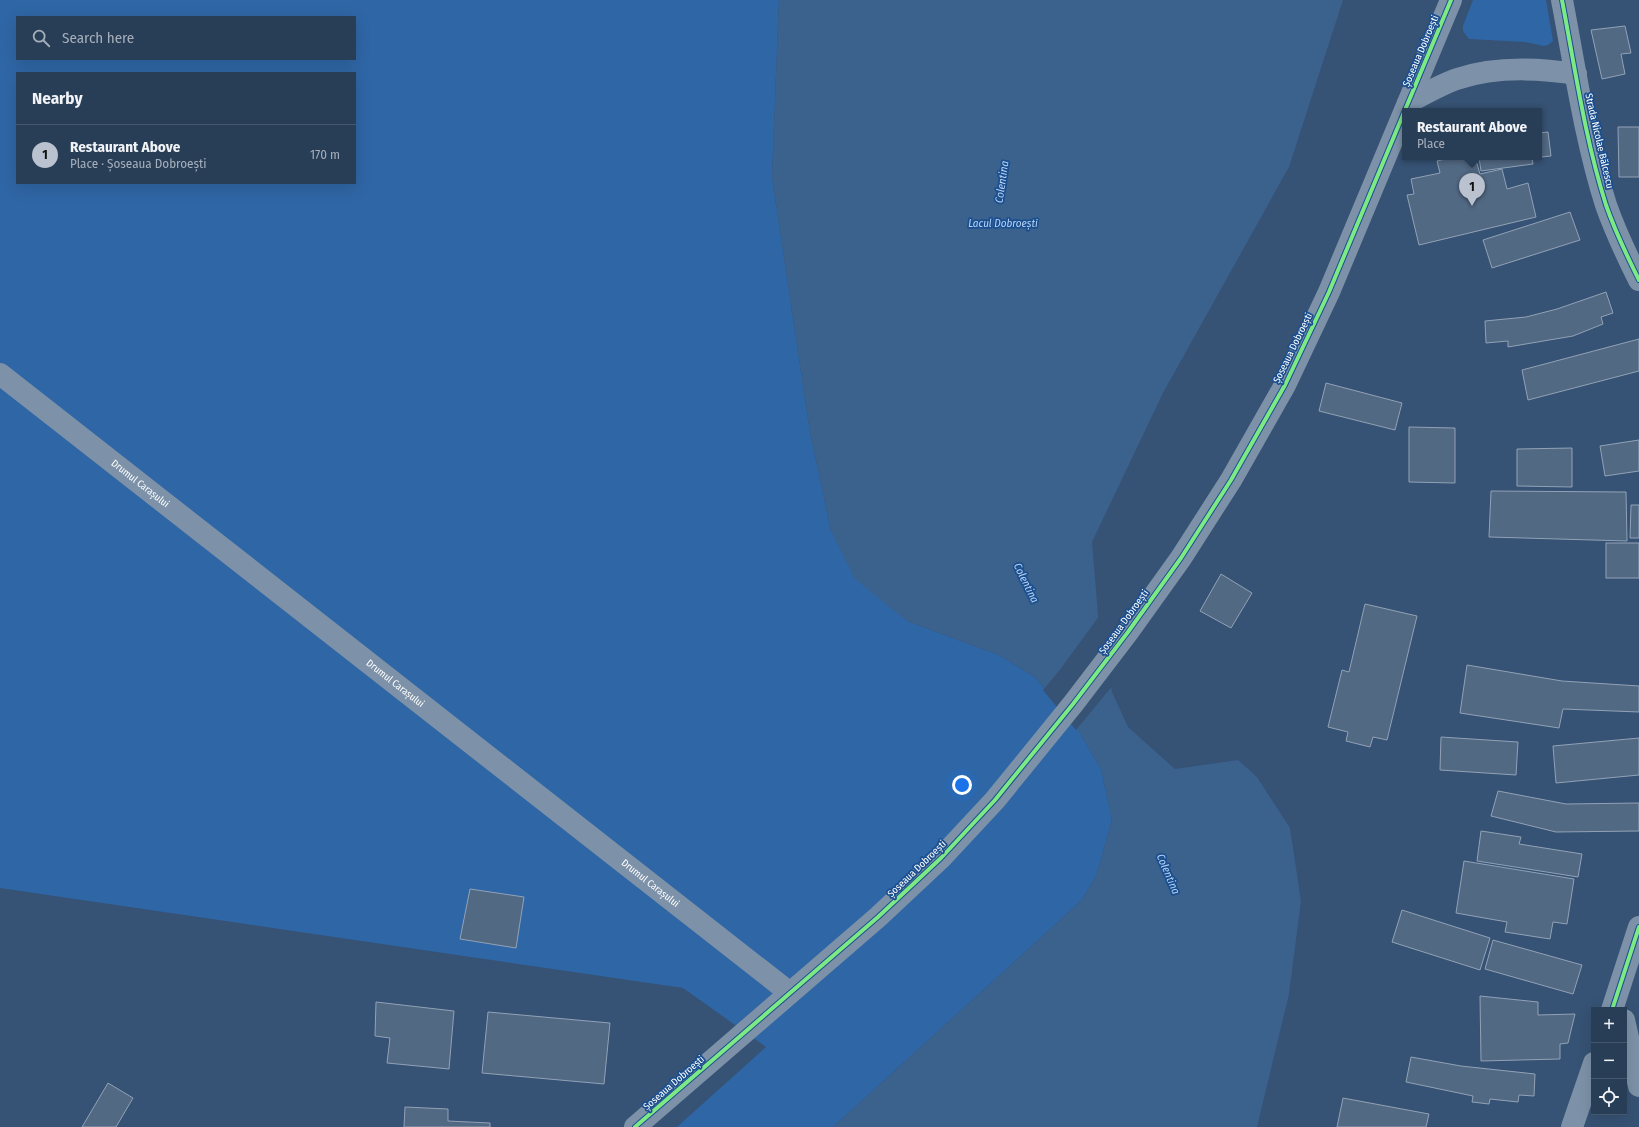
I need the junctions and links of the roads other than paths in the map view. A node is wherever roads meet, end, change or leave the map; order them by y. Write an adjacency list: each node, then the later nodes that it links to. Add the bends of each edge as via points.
1 (1451, 0): 4 (street, Șoseaua Dobroești)
2 (1562, 0): 3 (street, Strada Nicolae Bălcescu)
3 (1576, 74): 4 (street, Șoseaua Dobroești, via 1523,69 1487,72 1459,78 1432,89); 7 (street, Strada Nicolae Bălcescu, via 1606,205)
4 (1408, 103): 5 (street, Șoseaua Dobroești)
5 (1406, 108)
6 (1402, 117): 10 (street, Șoseaua Dobroești, via 1329,292 1284,385 1231,480 1181,558 1073,704 994,800 940,858 878,917)
7 (1639, 280)
8 (0, 374): 10 (street, Drumul Carașului)
9 (1639, 927): 11 (street)
10 (790, 993): 15 (street, Șoseaua Dobroești)
11 (1617, 1004)
12 (1627, 1033): 14 (street)
13 (1591, 1072): 16 (street)
14 (1639, 1086)
15 (635, 1127)
16 (1572, 1127)

